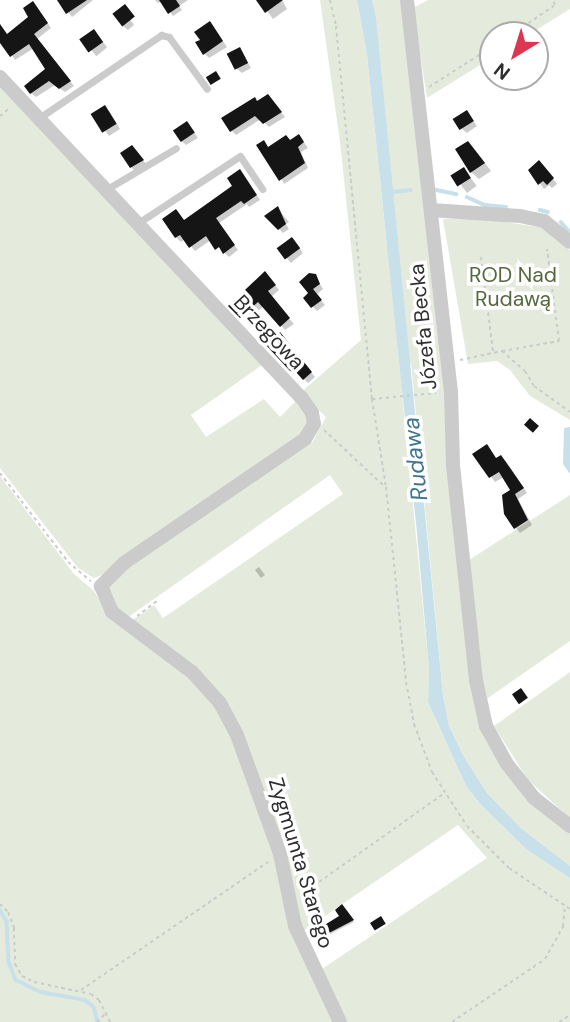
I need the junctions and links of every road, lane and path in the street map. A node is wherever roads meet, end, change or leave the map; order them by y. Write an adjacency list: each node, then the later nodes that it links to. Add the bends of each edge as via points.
1 (330, 0): 22 (path)
2 (407, 0): 8 (street, Józefa Becka)
3 (553, 0): 4 (path, via 555,5)
4 (532, 21)
5 (479, 55): 8 (path)
6 (0, 77): 9 (street, Brzegowa)
7 (207, 89): 9 (lane, via 169,37 161,35)
8 (419, 94): 13 (street, Józefa Becka)
9 (39, 118): 12 (street, Brzegowa)
10 (176, 148): 12 (lane)
11 (262, 189): 14 (lane, via 240,156)
12 (107, 190): 14 (street, Brzegowa)
13 (431, 210): 15 (street, via 544,221); 20 (street, Józefa Becka)
14 (138, 223): 24 (street, Brzegowa, via 301,397)
15 (570, 242)
16 (547, 249): 18 (path, via 559,341)
17 (481, 257): 19 (path)
18 (502, 351): 19 (path); 23 (path, via 534,386)
19 (493, 353): 20 (path)
20 (448, 362): 31 (street, Józefa Becka, via 453,465 484,717 523,786)
21 (441, 393): 22 (path)
22 (373, 399): 26 (path)
23 (570, 412)
24 (314, 424): 26 (path); 27 (street, via 305,439 124,563)
25 (0, 473): 27 (path, via 68,562)
26 (386, 487): 30 (path, via 408,697 421,744)
27 (101, 586): 29 (street, Zygmunta Starego, via 112,612)
28 (158, 600): 29 (path)
29 (127, 623): 32 (street, Zygmunta Starego, via 192,672 220,703 237,735)
30 (444, 794): 33 (path); 35 (path, via 494,856)
31 (570, 826)
32 (280, 854): 33 (street, Zygmunta Starego); 37 (path)
33 (289, 900): 42 (street, Zygmunta Starego, via 308,958)
34 (0, 904): 37 (path, via 14,928 15,964 22,976)
35 (565, 906): 36 (path); 43 (path, via 563,926 545,959)
36 (570, 909)
37 (81, 990): 38 (path, via 99,1000)
38 (107, 1012): 40 (path); 41 (path)
39 (570, 1015): 44 (path)
40 (97, 1022)
41 (110, 1022)
42 (340, 1022)
43 (452, 1022)
44 (559, 1022)

